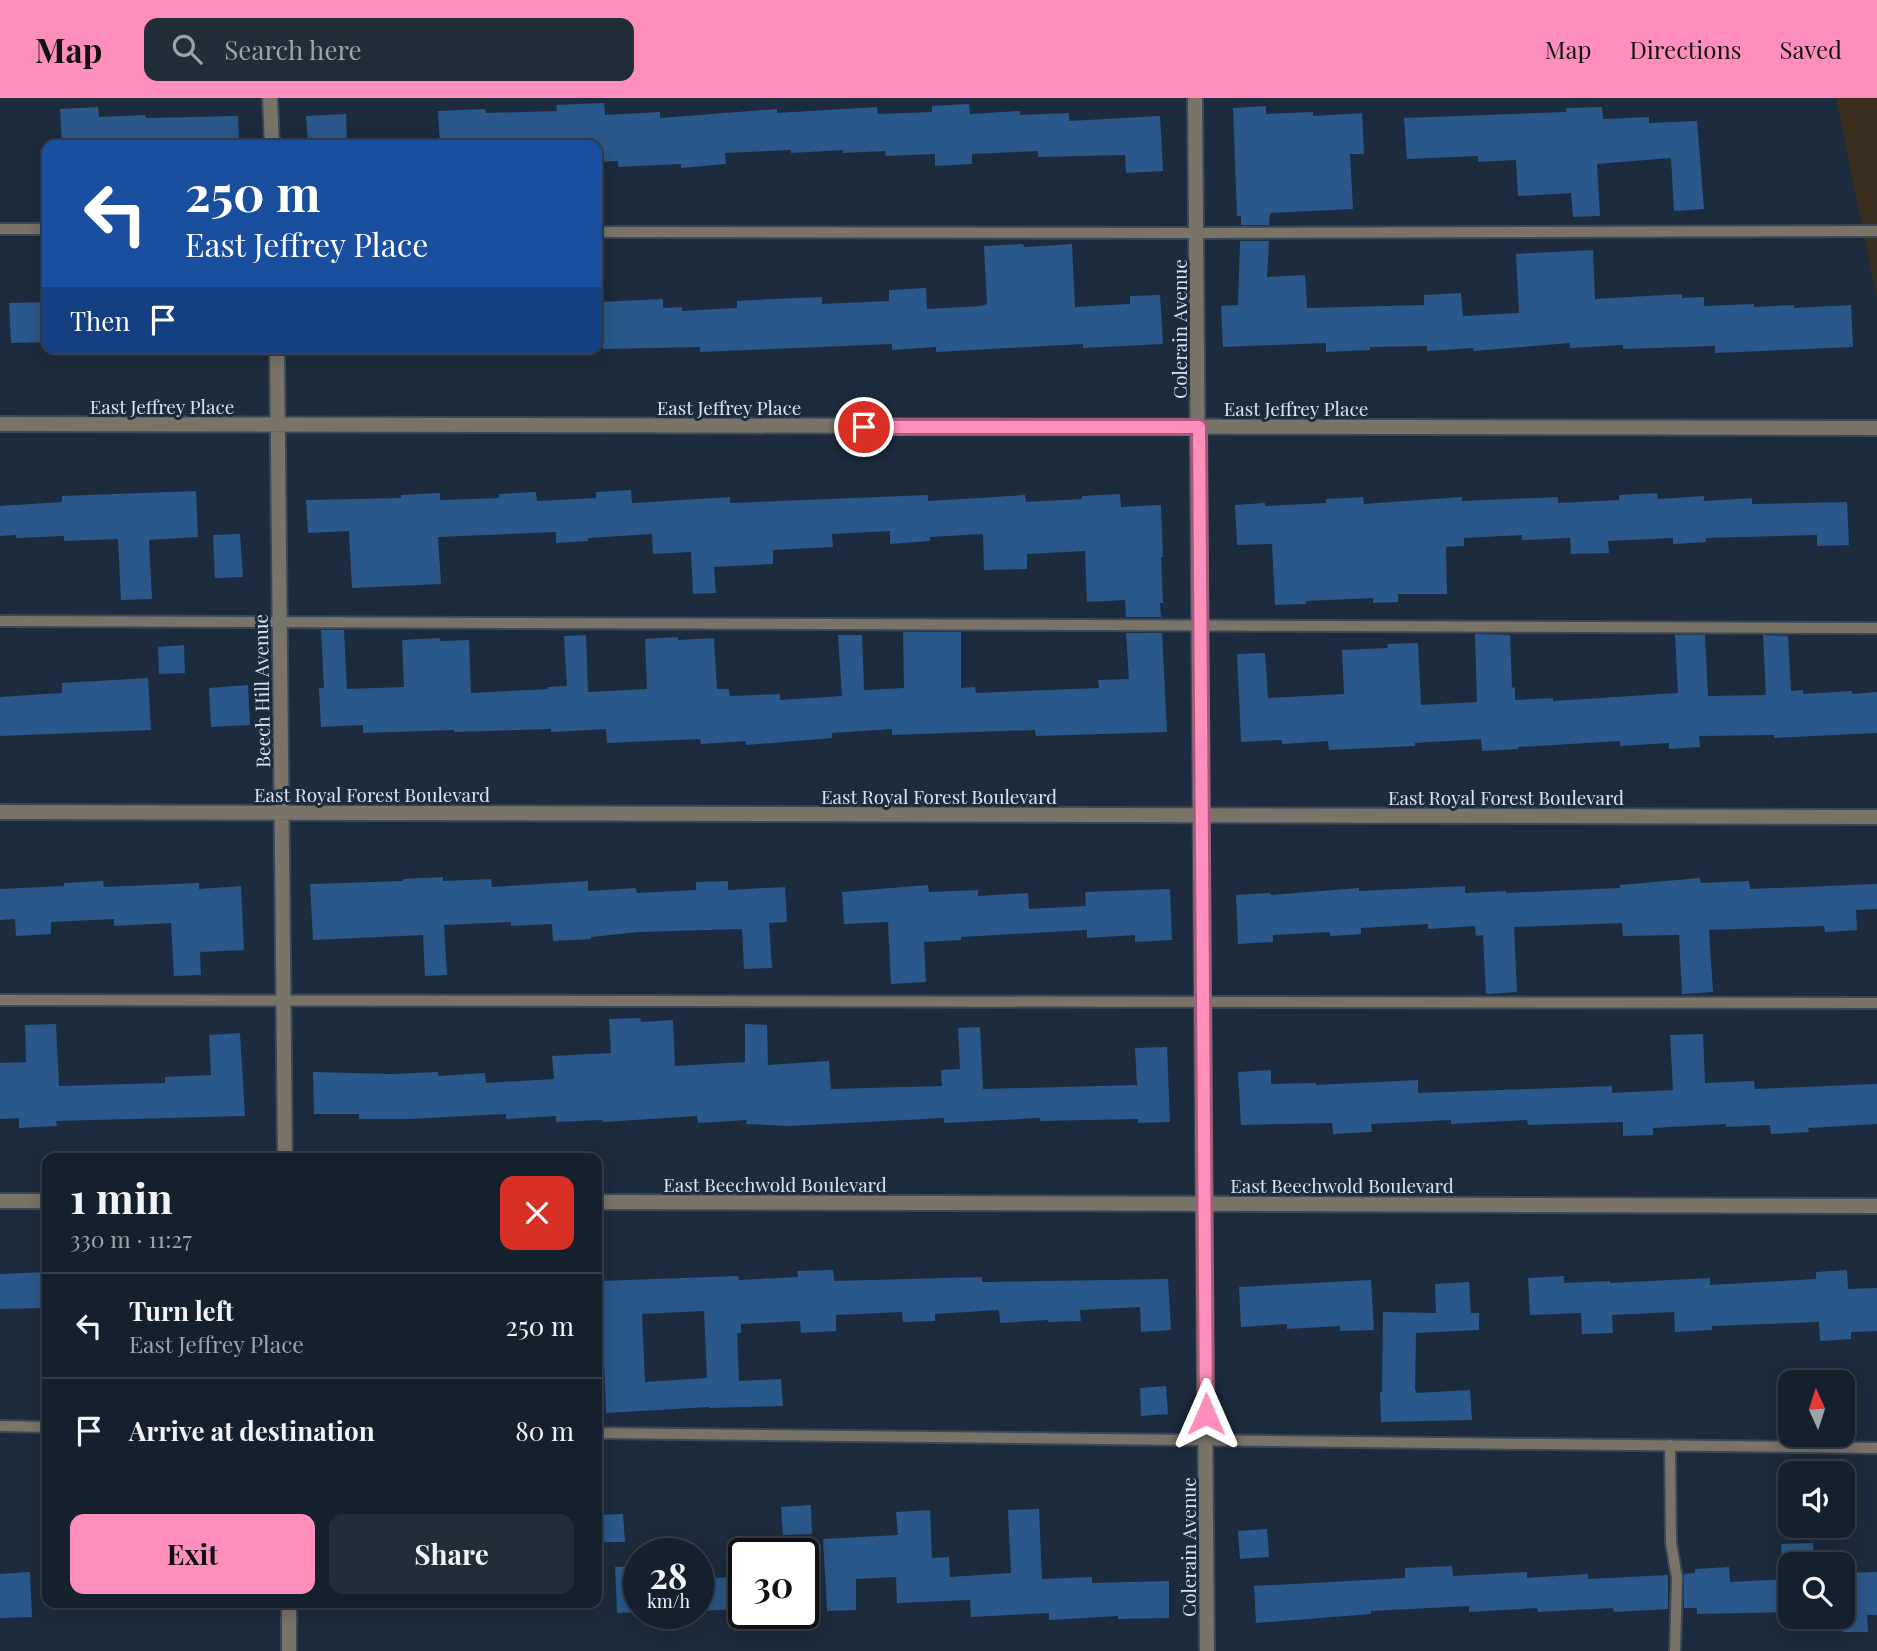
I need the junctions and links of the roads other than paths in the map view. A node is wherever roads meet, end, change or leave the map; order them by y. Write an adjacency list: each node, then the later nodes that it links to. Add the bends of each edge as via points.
1 (270, 98): 3 (street)
2 (1195, 98): 8 (street, Colerain Avenue)
3 (272, 140)
4 (0, 229): 5 (lane)
5 (42, 229)
6 (1877, 231): 8 (lane)
7 (602, 232): 8 (lane)
8 (1198, 233): 12 (street, Colerain Avenue)
9 (277, 354): 11 (street, Beech Hill Avenue)
10 (0, 424): 11 (street, East Jeffrey Place)
11 (278, 426): 12 (street, East Jeffrey Place); 15 (street, Beech Hill Avenue)
12 (1199, 427): 13 (street, East Jeffrey Place); 16 (street, Colerain Avenue)
13 (1877, 428)
14 (0, 621): 15 (lane)
15 (280, 622): 16 (lane); 19 (street, Beech Hill Avenue)
16 (1201, 625): 17 (lane); 20 (street, Colerain Avenue)
17 (1877, 628)
18 (0, 812): 19 (street, East Royal Forest Boulevard)
19 (282, 813): 20 (street, East Royal Forest Boulevard); 23 (street, Beech Hill Avenue)
20 (1202, 816): 21 (street, East Royal Forest Boulevard); 24 (street, Colerain Avenue)
21 (1877, 817)
22 (0, 1000): 23 (lane)
23 (283, 1000): 24 (lane); 26 (street, Beech Hill Avenue)
24 (1203, 1001): 25 (lane); 30 (street, Colerain Avenue)
25 (1877, 1003)
26 (285, 1153)
27 (0, 1201): 28 (street)
28 (42, 1201)
29 (602, 1202): 30 (street, East Beechwold Boulevard)
30 (1205, 1204): 31 (street, East Beechwold Boulevard); 35 (street, Colerain Avenue)
31 (1877, 1206)
32 (0, 1426): 33 (lane)
33 (42, 1427)
34 (602, 1433): 35 (lane)
35 (1206, 1440): 36 (lane); 40 (street, Colerain Avenue)
36 (1670, 1445): 37 (lane); 41 (lane, via 1671,1543 1677,1578)
37 (1877, 1448)
38 (289, 1608): 39 (street)
39 (289, 1651)
40 (1208, 1651)
41 (1675, 1651)

